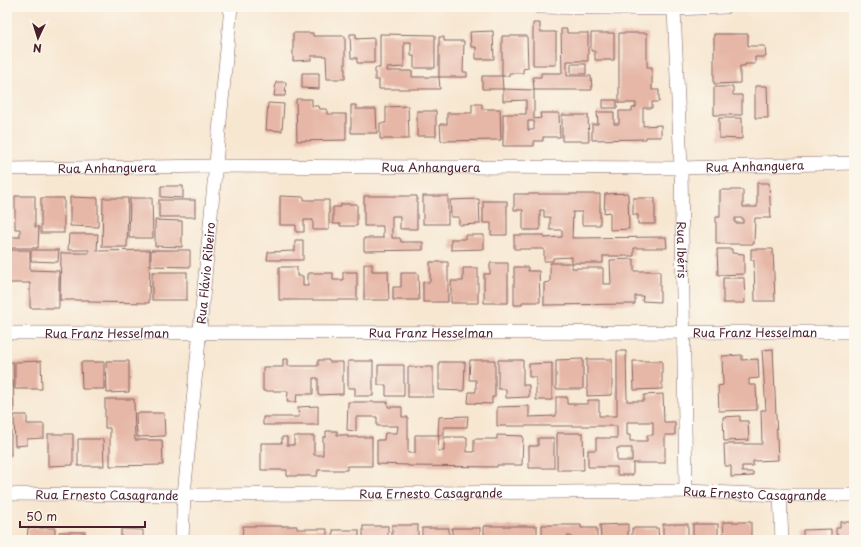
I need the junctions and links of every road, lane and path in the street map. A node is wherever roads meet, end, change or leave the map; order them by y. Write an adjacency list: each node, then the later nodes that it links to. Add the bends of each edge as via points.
1 (231, 7): 7 (street, Rua Flávio Ribeiro)
2 (539, 7): 3 (street)
3 (550, 7): 5 (street)
4 (725, 7): 5 (street)
5 (674, 9): 8 (street, Rua Ibéris)
6 (854, 163): 8 (street, Rua Anhanguera)
7 (216, 166): 8 (street, Rua Anhanguera); 9 (street, Rua Anhanguera); 13 (street, Rua Flávio Ribeiro)
8 (681, 168): 10 (street, Rua Ibéris)
9 (7, 169)
10 (684, 332): 11 (street, Rua Franz Hesselman); 13 (street, Rua Franz Hesselman); 14 (street, Rua Ibéris)
11 (854, 332)
12 (7, 333): 13 (street, Rua Franz Hesselman)
13 (200, 333): 18 (street, Rua Flávio Ribeiro)
14 (686, 491): 16 (street, Rua Ernesto Casagrande); 18 (street, Rua Ernesto Casagrande)
15 (7, 494): 18 (street, Rua Ernesto Casagrande)
16 (780, 495): 17 (street, Rua Ernesto Casagrande); 20 (street)
17 (854, 495)
18 (184, 496): 19 (street, Rua Flávio Ribeiro)
19 (182, 540)
20 (782, 540)

